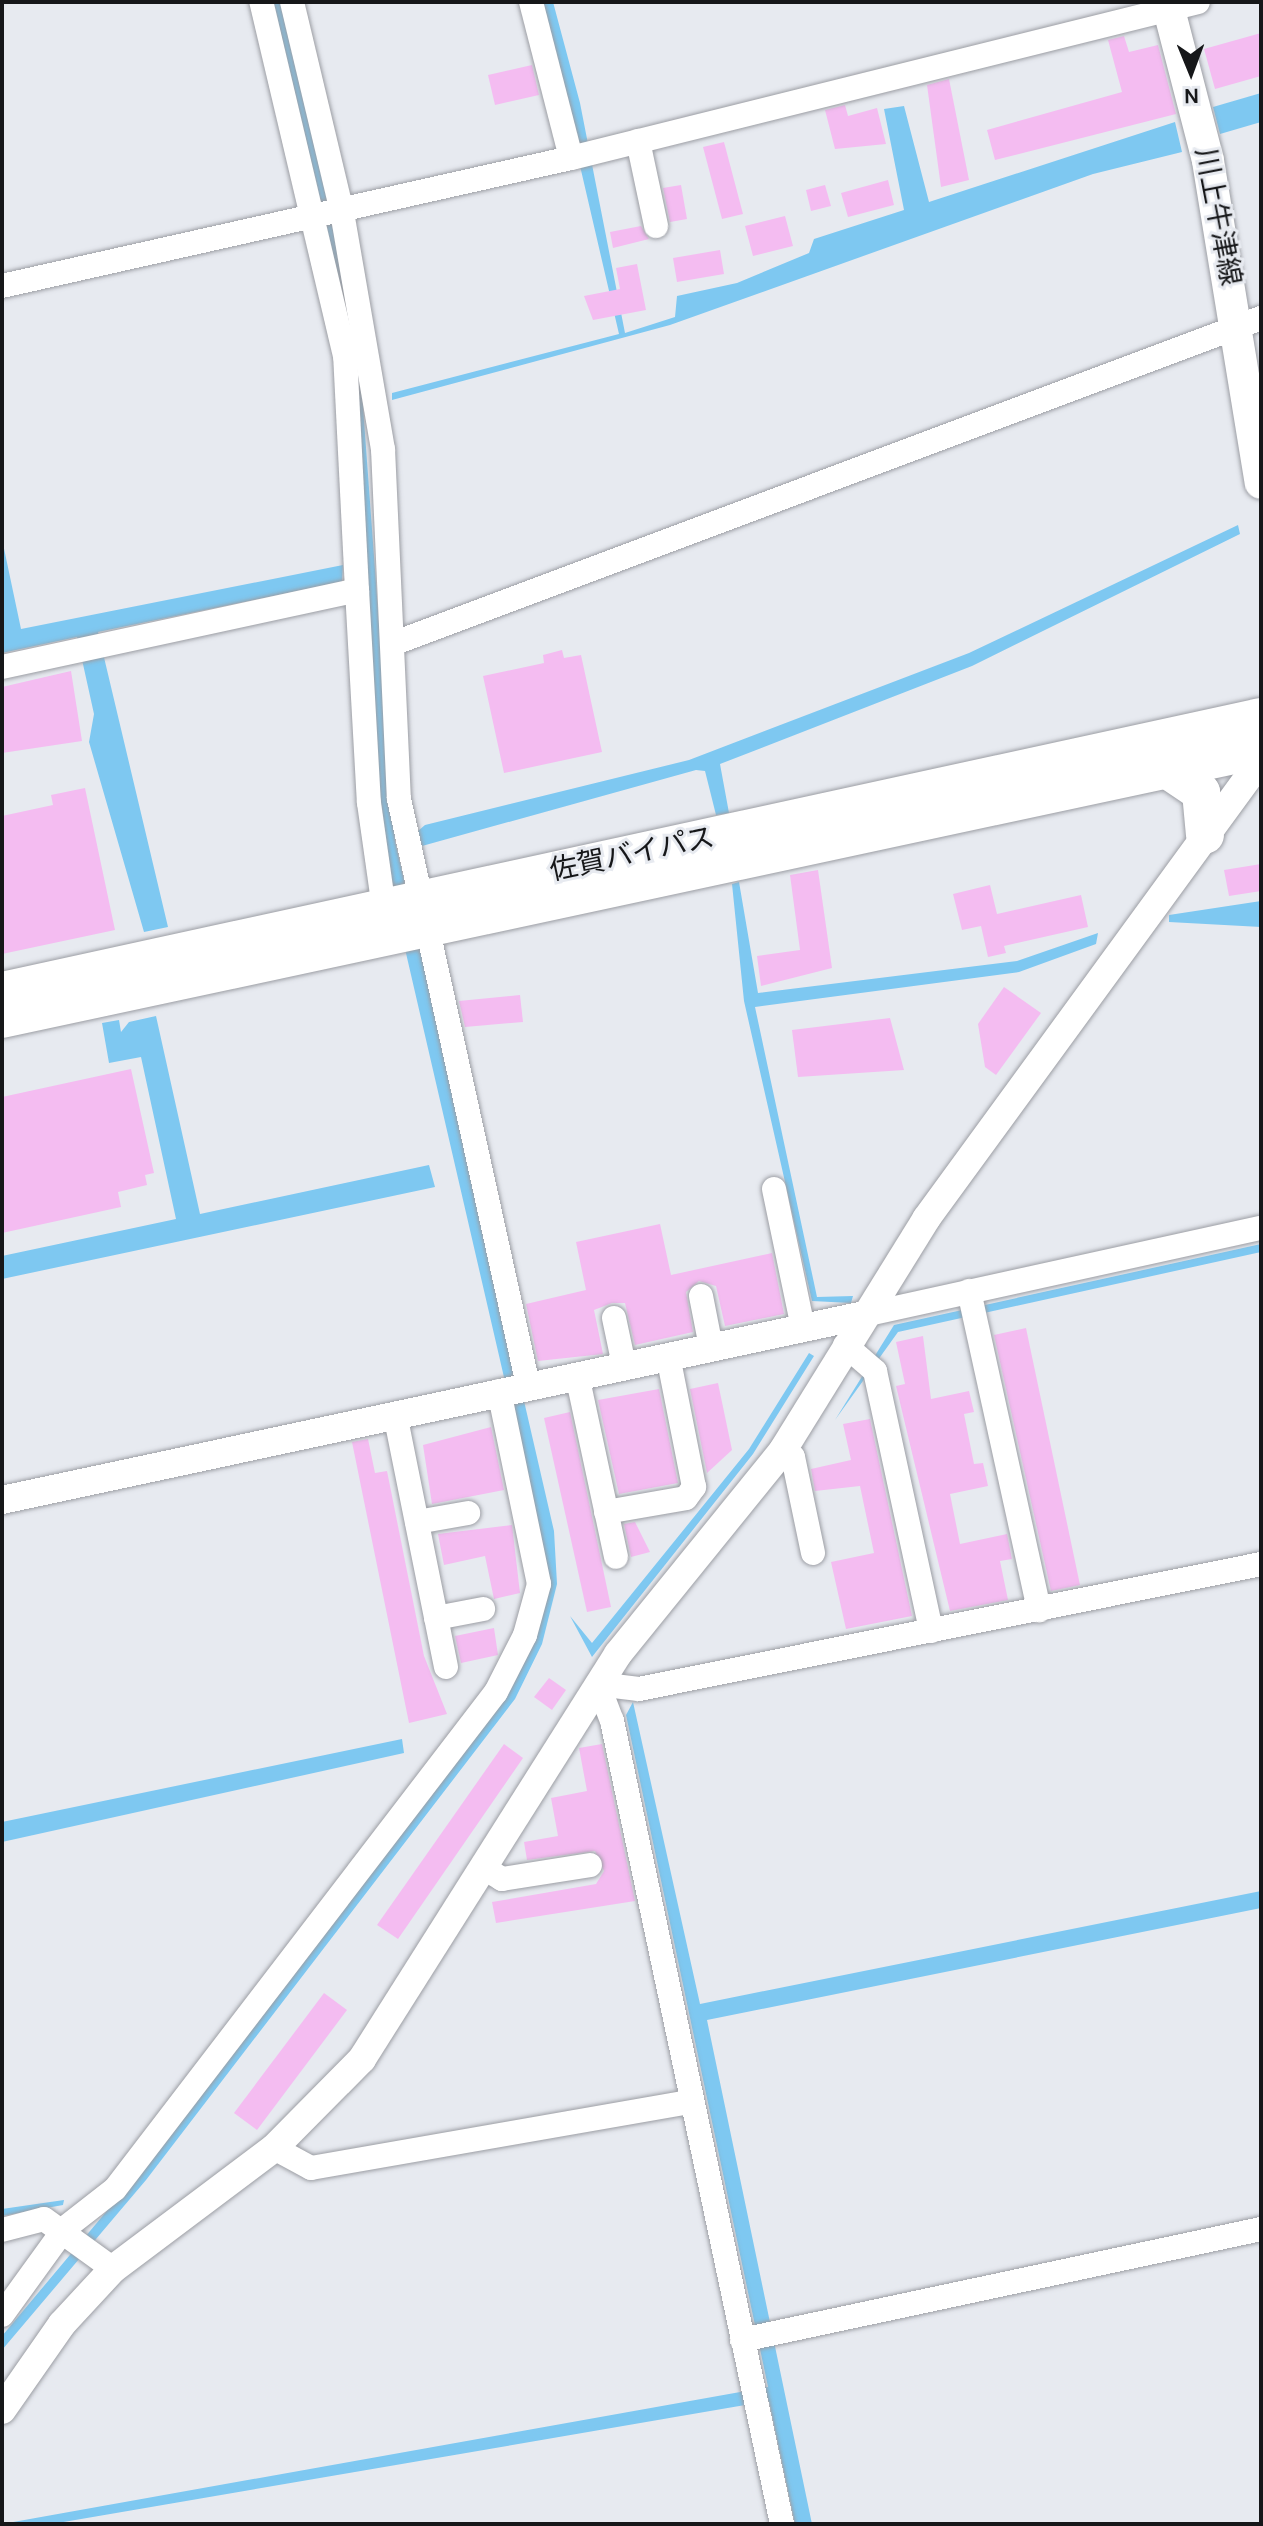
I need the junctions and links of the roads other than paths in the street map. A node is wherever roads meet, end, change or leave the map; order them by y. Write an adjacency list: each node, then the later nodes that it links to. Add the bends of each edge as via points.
1 (261, 2): 8 (street)
2 (292, 2): 7 (street)
3 (531, 2): 6 (street)
4 (1178, 5): 5 (street); 11 (main road, 川上牛津線)
5 (638, 141): 6 (street); 9 (street)
6 (571, 158): 7 (street)
7 (342, 212): 8 (street); 14 (street, via 383,449)
8 (312, 218): 10 (street); 13 (street, via 345,356)
9 (656, 226)
10 (2, 286)
11 (1250, 322): 12 (main road, 川上牛津線); 14 (street)
12 (1261, 483)
13 (357, 590): 15 (street); 21 (street, via 369,803)
14 (395, 643): 21 (street, via 399,799)
15 (2, 667)
16 (1261, 717): 21 (highway, 佐賀バイパス)
17 (1261, 749): 19 (highway, 佐賀バイパス)
18 (1261, 760): 20 (street)
19 (1168, 770): 20 (highway, via 1201,792); 21 (highway, 佐賀バイパス)
20 (1205, 835): 28 (street, via 1037,1060)
21 (410, 915): 22 (highway, 佐賀バイパス); 23 (highway, 佐賀バイパス); 36 (street, via 448,1034)
22 (2, 991)
23 (2, 1019)
24 (774, 1189): 30 (street)
25 (1261, 1228): 26 (street)
26 (969, 1291): 28 (street); 48 (street)
27 (701, 1296): 31 (street)
28 (864, 1315): 30 (street); 33 (street)
29 (614, 1318): 34 (street)
30 (803, 1328): 31 (street)
31 (711, 1347): 32 (street)
32 (668, 1356): 34 (street); 41 (street, via 694,1487 686,1498)
33 (861, 1359): 39 (street); 50 (street)
34 (624, 1365): 35 (street)
35 (577, 1375): 36 (street); 41 (street)
36 (528, 1385): 37 (street)
37 (499, 1391): 38 (street); 59 (street, via 539,1584 502,1681 115,2189)
38 (395, 1414): 40 (street); 43 (street)
39 (783, 1450): 44 (street, via 793,1457); 52 (street)
40 (2, 1500)
41 (606, 1512): 45 (street)
42 (468, 1513): 43 (street)
43 (417, 1522): 49 (street)
44 (813, 1553)
45 (616, 1557)
46 (1261, 1564): 48 (street)
47 (483, 1609): 49 (street)
48 (1039, 1610): 50 (street)
49 (436, 1618): 51 (street)
50 (931, 1631): 52 (street, via 639,1689)
51 (446, 1667)
52 (598, 1684): 54 (street); 55 (street)
53 (590, 1865): 54 (street, via 502,1879)
54 (486, 1869): 56 (street, via 362,2059)
55 (691, 2102): 56 (street, via 311,2168); 61 (street)
56 (274, 2148): 59 (street)
57 (1261, 2229): 61 (street)
58 (2, 2230): 59 (street, via 44,2219)
59 (87, 2247): 60 (street); 62 (street, via 62,2324)
60 (2, 2315)
61 (742, 2340): 63 (street)
62 (2, 2410)
63 (782, 2524)

